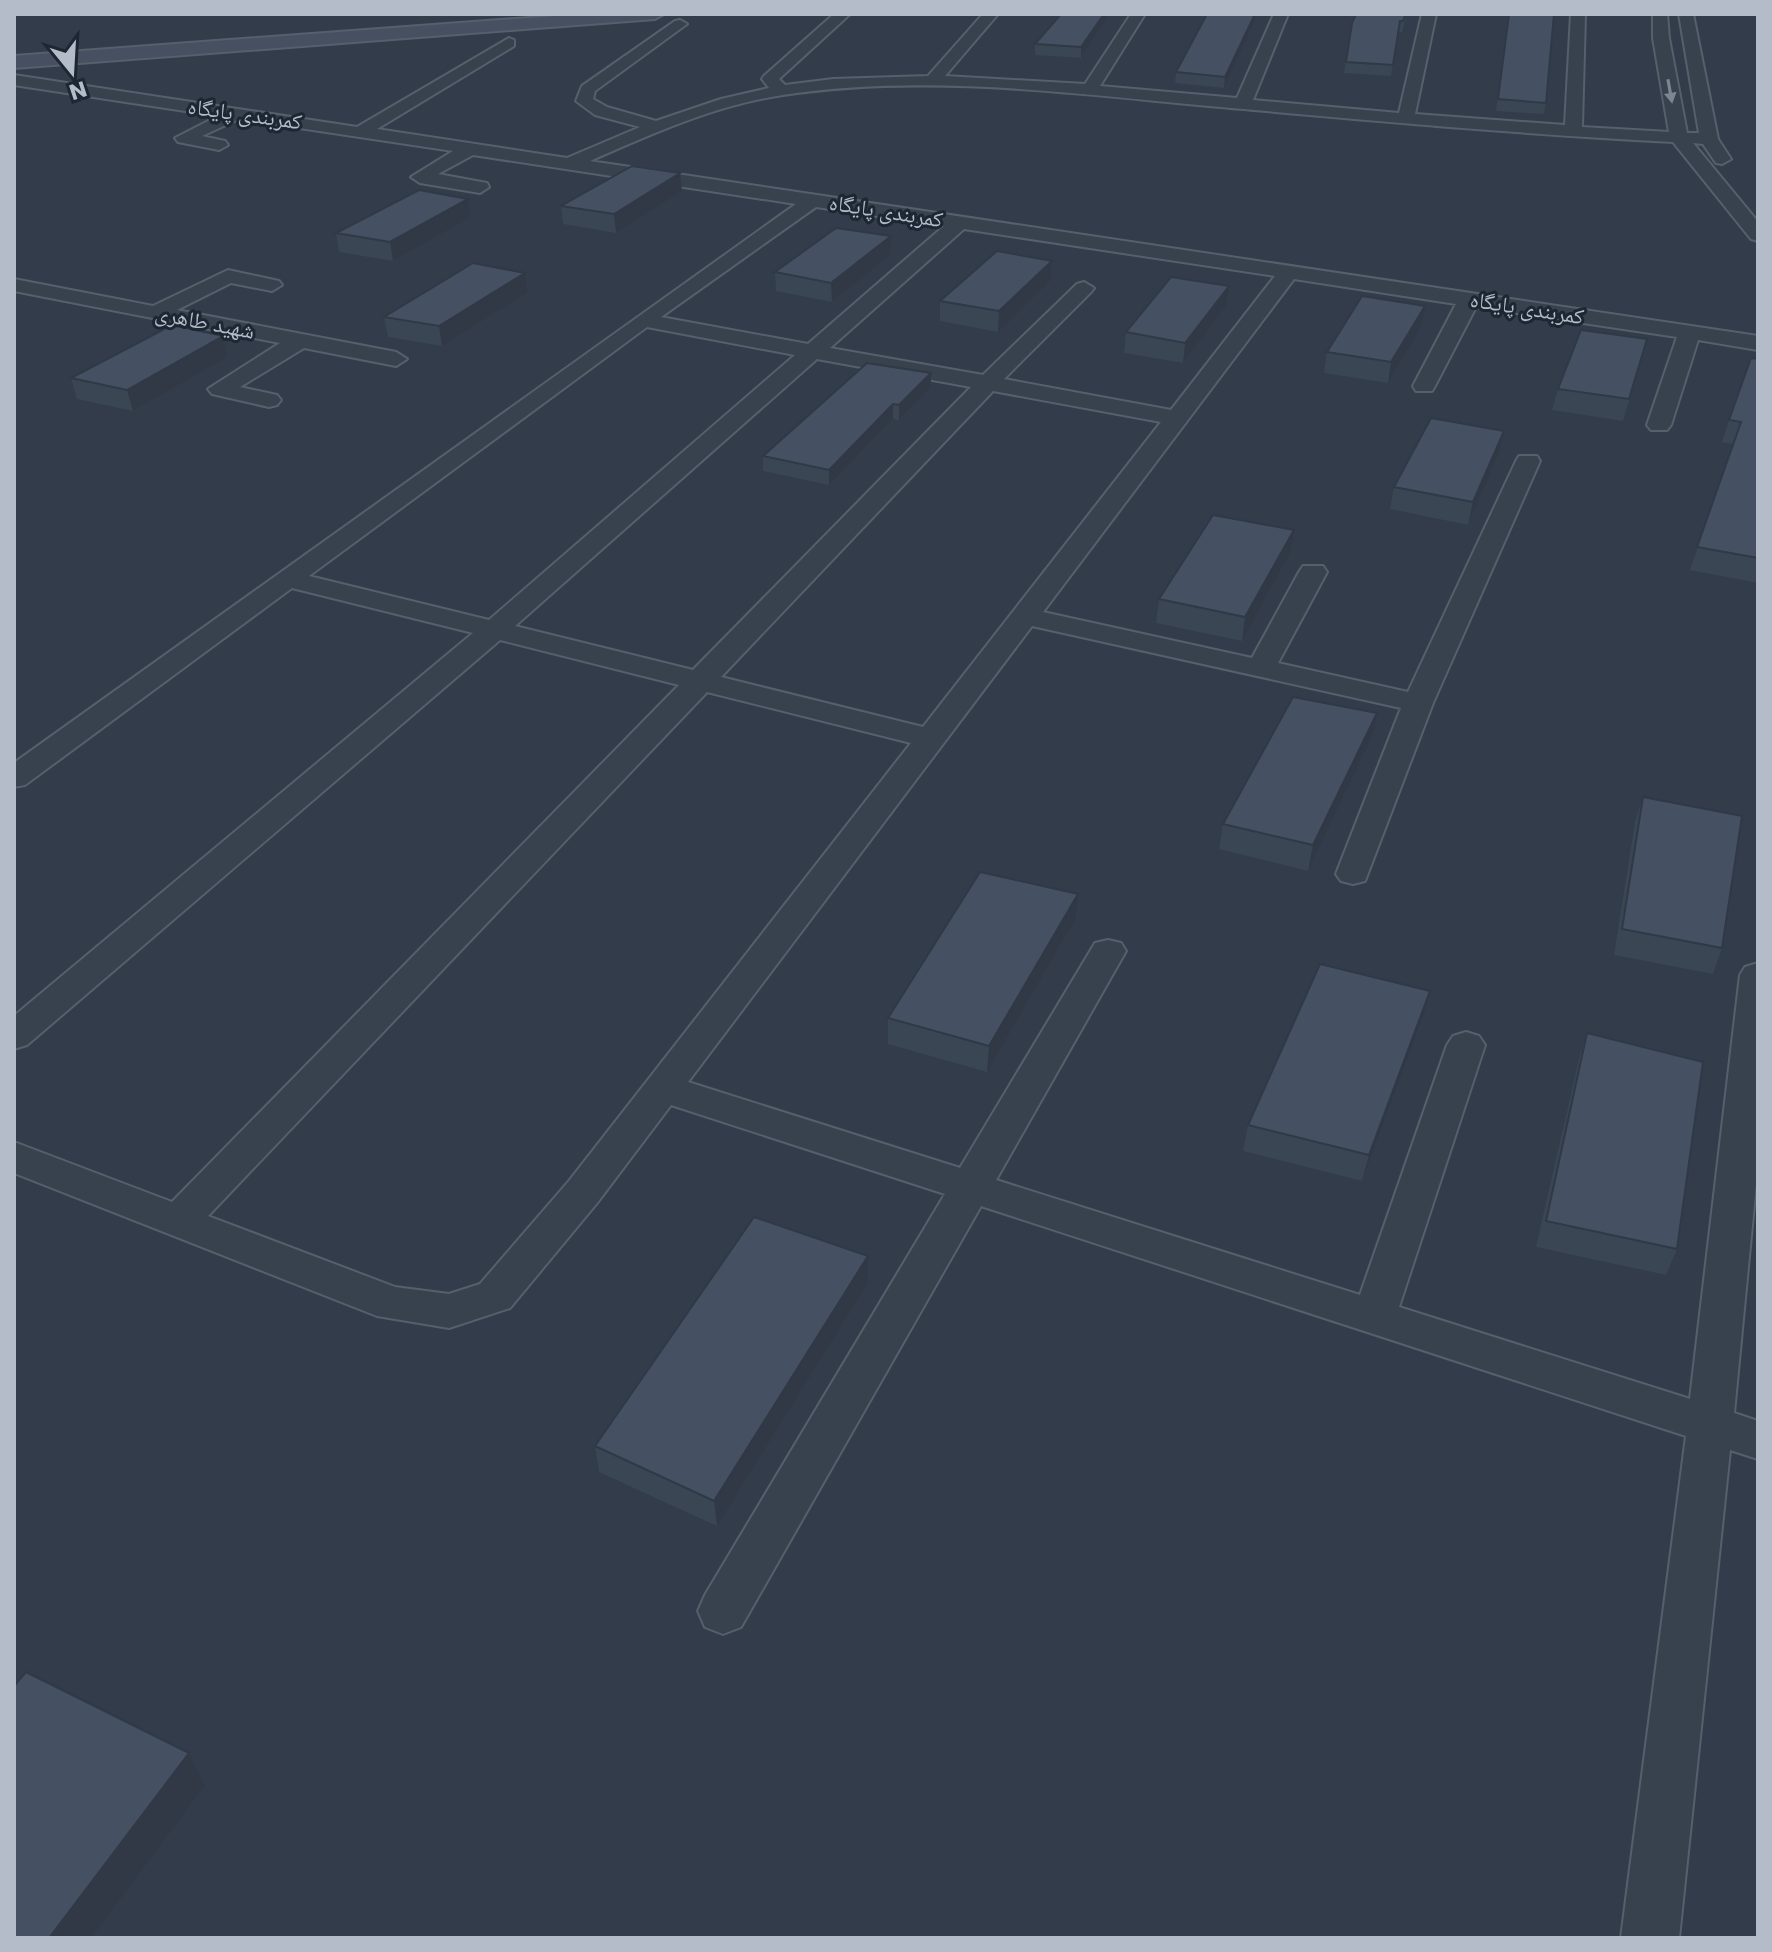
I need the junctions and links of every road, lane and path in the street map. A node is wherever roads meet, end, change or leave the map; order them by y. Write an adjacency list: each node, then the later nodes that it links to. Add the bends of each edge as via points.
1 (577, 14): 12 (street)
2 (655, 14): 12 (street)
3 (843, 14): 18 (street, via 770,79)
4 (991, 14): 17 (street)
5 (1138, 14): 19 (street)
6 (1281, 14): 20 (street)
7 (1429, 14): 22 (street)
8 (1578, 14): 25 (street)
9 (1660, 14): 26 (street, one-way to 26)
10 (1686, 14): 27 (street)
11 (680, 24): 23 (street, via 588,89 584,101)
12 (261, 40): 14 (street); 15 (street)
13 (509, 43): 24 (street)
14 (14, 54)
15 (14, 62)
16 (14, 80): 21 (street, کمربندی پایگاه)
17 (932, 81): 18 (street); 19 (street)
18 (781, 90): 23 (street)
19 (1089, 90): 20 (street)
20 (1243, 104): 22 (street)
21 (240, 112): 24 (street, کمربندی پایگاه); 28 (street, via 184,138)
22 (1406, 118): 25 (street)
23 (655, 126): 30 (street)
24 (362, 131): 29 (street, کمربندی پایگاه)
25 (1573, 132): 26 (street)
26 (1679, 138): 27 (street); 35 (street)
27 (1709, 139): 33 (street)
28 (219, 145)
29 (472, 148): 30 (street, کمربندی پایگاه); 31 (street, via 420,177)
30 (571, 163): 32 (street, کمربندی پایگاه)
31 (480, 187)
32 (813, 200): 34 (street, کمربندی پایگاه); 42 (street)
33 (1758, 214)
34 (960, 222): 36 (street, کمربندی پایگاه); 46 (street)
35 (1758, 235)
36 (1289, 272): 40 (street, کمربندی پایگاه); 51 (street)
37 (272, 285): 41 (street, via 228,276)
38 (18, 288): 41 (street, شهید طاهری)
39 (1084, 288): 48 (street)
40 (1469, 300): 43 (street, کمربندی پایگاه); 49 (street)
41 (157, 312): 44 (street, شهید طاهری)
42 (643, 320): 46 (street); 55 (street)
43 (1689, 333): 45 (street, کمربندی پایگاه); 52 (street)
44 (301, 340): 47 (street, شهید طاهری); 50 (street, via 220,389)
45 (1758, 343)
46 (812, 352): 48 (street); 57 (street)
47 (396, 359)
48 (988, 383): 51 (street); 59 (street)
49 (1424, 386)
50 (269, 400)
51 (1177, 418): 56 (street)
52 (1659, 425)
53 (1528, 461): 60 (street)
54 (1313, 572): 58 (street)
55 (289, 579): 57 (street); 62 (street)
56 (1024, 616): 58 (street); 61 (street)
57 (494, 630): 59 (street); 66 (street)
58 (1261, 668): 60 (street)
59 (702, 681): 61 (street); 71 (street)
60 (1418, 703): 63 (street)
61 (930, 738): 68 (street)
62 (14, 778)
63 (1353, 874)
64 (1108, 951): 70 (street)
65 (1758, 975): 73 (street)
66 (14, 1036)
67 (1466, 1045): 72 (street)
68 (662, 1088): 70 (street); 71 (street, via 495,1296 449,1311 392,1304)
69 (14, 1157): 71 (street)
70 (972, 1187): 72 (street); 75 (street)
71 (178, 1221)
72 (1374, 1317): 73 (street)
73 (1710, 1425): 74 (street); 76 (street)
74 (1758, 1440)
75 (723, 1611)
76 (1650, 1938)

